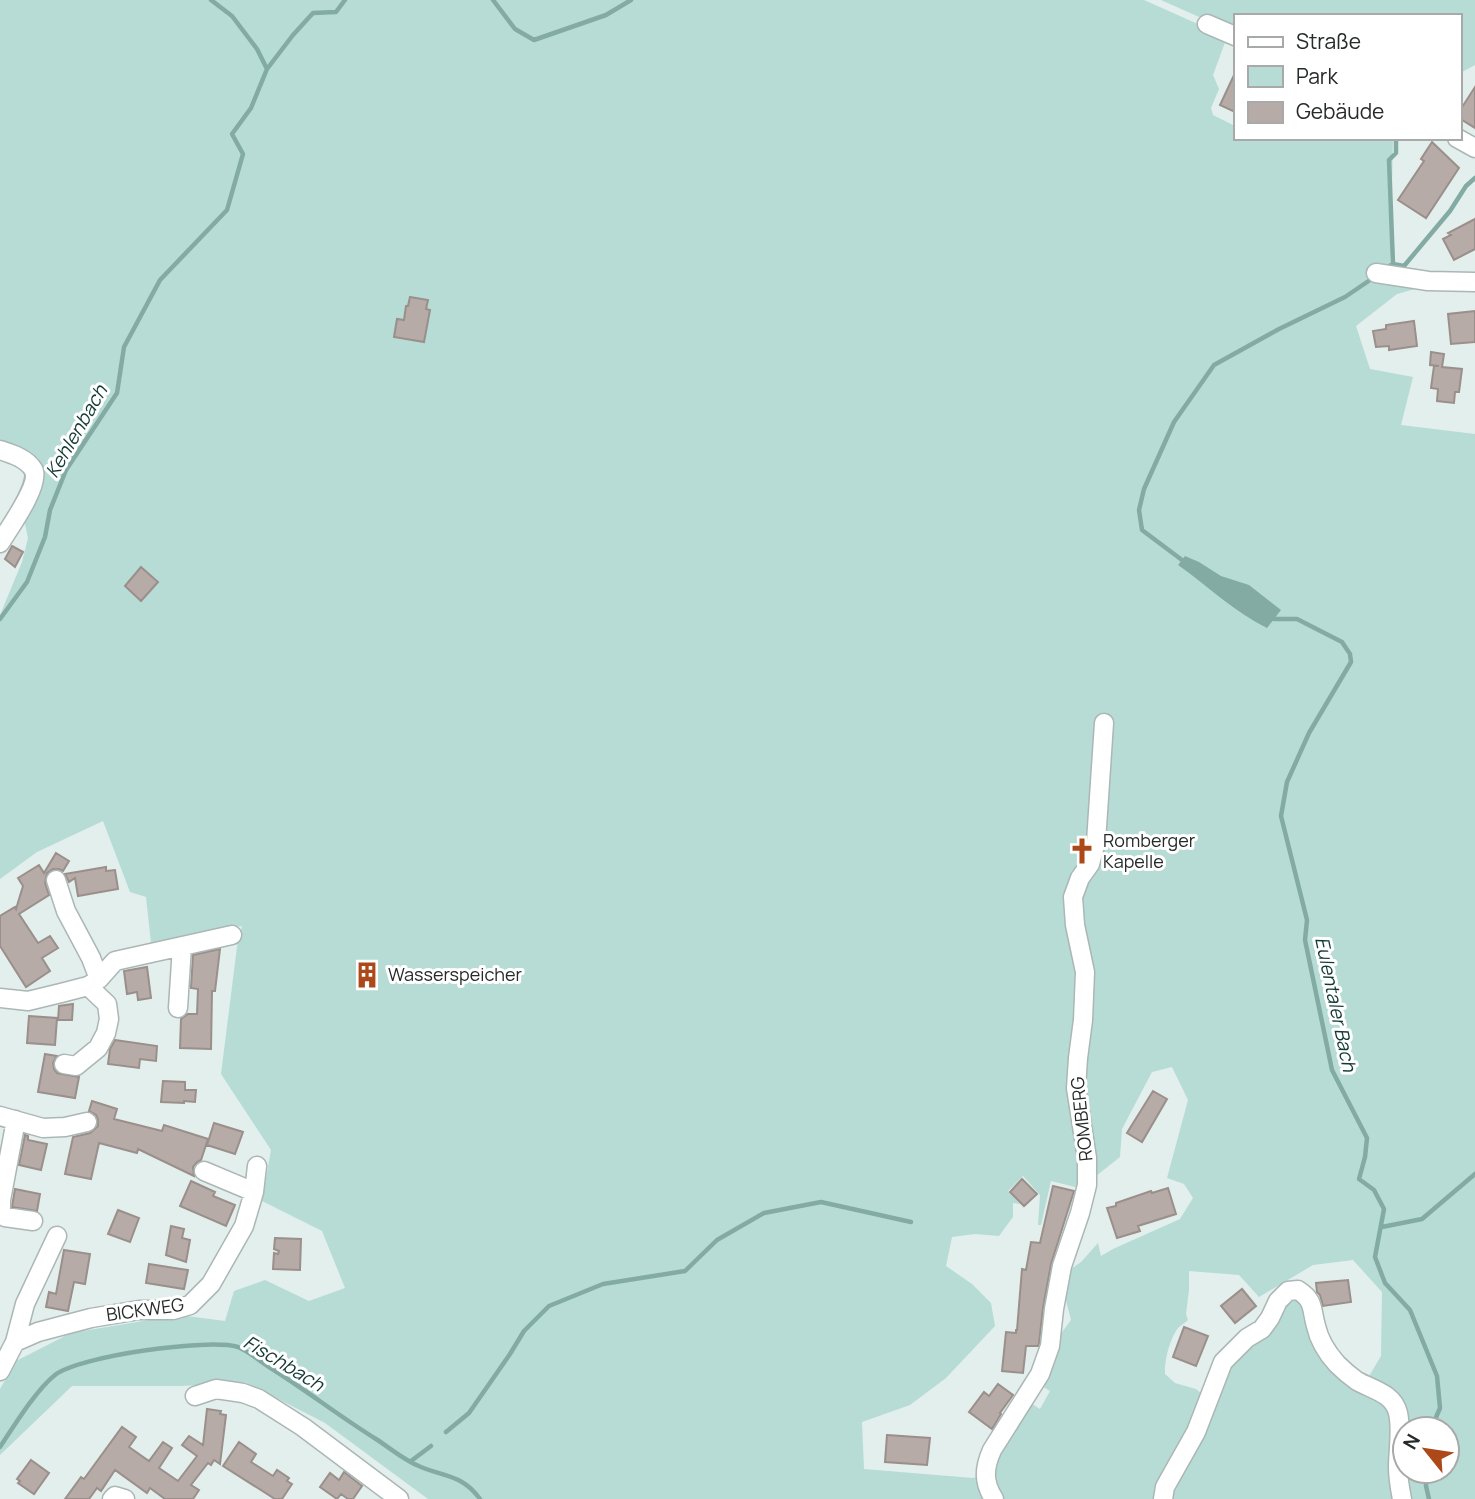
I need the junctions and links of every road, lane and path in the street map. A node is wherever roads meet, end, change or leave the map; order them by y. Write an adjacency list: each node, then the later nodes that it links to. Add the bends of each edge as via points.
1 (1207, 24): 2 (street)
2 (1234, 36)
3 (1376, 273): 4 (street)
4 (1475, 282)
5 (0, 450): 6 (street, via 24,459 35,474 30,494)
6 (0, 543)
7 (1104, 723): 28 (street, ROMBERG, via 1096,842 1073,897 1085,972 1076,1088 1087,1185 1062,1266 1050,1346 1040,1374 987,1461 986,1482)
8 (56, 880): 11 (street, via 66,911 92,958)
9 (232, 936): 10 (street)
10 (182, 946): 11 (street, via 115,961); 13 (street)
11 (94, 982): 12 (street, via 28,1001); 14 (street, via 107,1004 106,1033 76,1066)
12 (0, 998)
13 (178, 1008)
14 (64, 1064)
15 (8, 1118): 16 (street, via 43,1128); 20 (street, via 1,1214)
16 (87, 1122)
17 (257, 1166): 19 (street, BICKWEG)
18 (204, 1171): 19 (street)
19 (254, 1192): 22 (street, BICKWEG, via 244,1226 211,1284 190,1305 91,1318)
20 (33, 1222)
21 (57, 1236): 22 (street, via 26,1304)
22 (15, 1342): 23 (street)
23 (0, 1371)
24 (195, 1396): 25 (street, via 216,1390 259,1399 382,1485)
25 (392, 1497)
26 (112, 1499): 27 (street)
27 (125, 1499)
28 (994, 1499)
29 (1163, 1499): 30 (street, via 1223,1362 1262,1329 1278,1301 1298,1290 1312,1304 1316,1329 1329,1355 1357,1381 1393,1401 1398,1412)
30 (1402, 1499)

